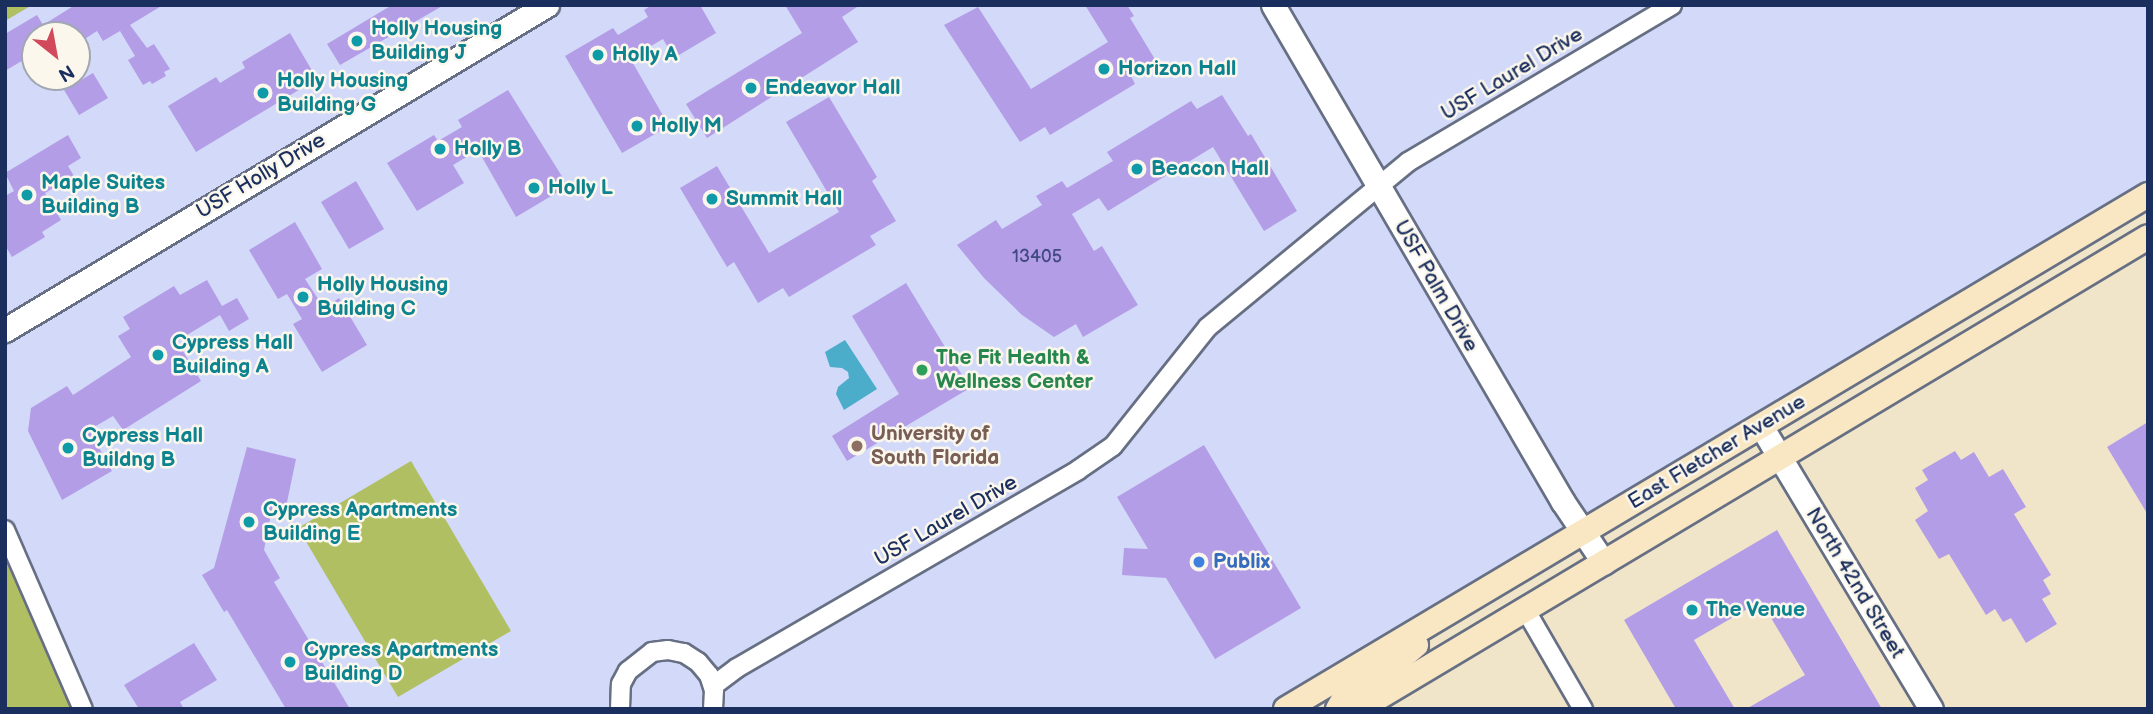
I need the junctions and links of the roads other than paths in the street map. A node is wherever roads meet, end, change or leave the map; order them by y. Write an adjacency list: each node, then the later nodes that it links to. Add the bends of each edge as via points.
1 (542, 5): 5 (street, USF Holly Drive)
2 (547, 5): 5 (street, USF Holly Drive)
3 (1273, 5): 6 (street, USF Palm Drive)
4 (1672, 5): 6 (street, USF Laurel Drive, via 1408,162)
5 (516, 23): 9 (street, USF Holly Drive)
6 (1380, 187): 13 (street, USF Palm Drive); 17 (street, USF Laurel Drive, via 1208,327 1113,446)
7 (2148, 195): 10 (main road, East Fletcher Avenue)
8 (2148, 236): 11 (main road, East Fletcher Avenue)
9 (5, 330)
10 (1761, 426): 11 (street, North 42nd Street); 13 (main road, East Fletcher Avenue)
11 (1779, 457): 14 (main road, East Fletcher Avenue); 25 (street, North 42nd Street)
12 (5, 530): 18 (street)
13 (1583, 531): 14 (street, USF Palm Drive); 16 (main road, East Fletcher Avenue)
14 (1604, 563): 15 (main road, East Fletcher Avenue)
15 (1525, 609): 23 (main road, East Fletcher Avenue); 24 (street)
16 (1451, 610): 21 (main road, East Fletcher Avenue); 22 (main road, via 1384,672 1346,695)
17 (713, 686): 19 (street, via 698,662 684,653 652,652 628,670 621,684); 20 (street)
18 (83, 709)
19 (620, 709)
20 (713, 709)
21 (1286, 709)
22 (1338, 709)
23 (1359, 709)
24 (1583, 709)
25 (1931, 709)

